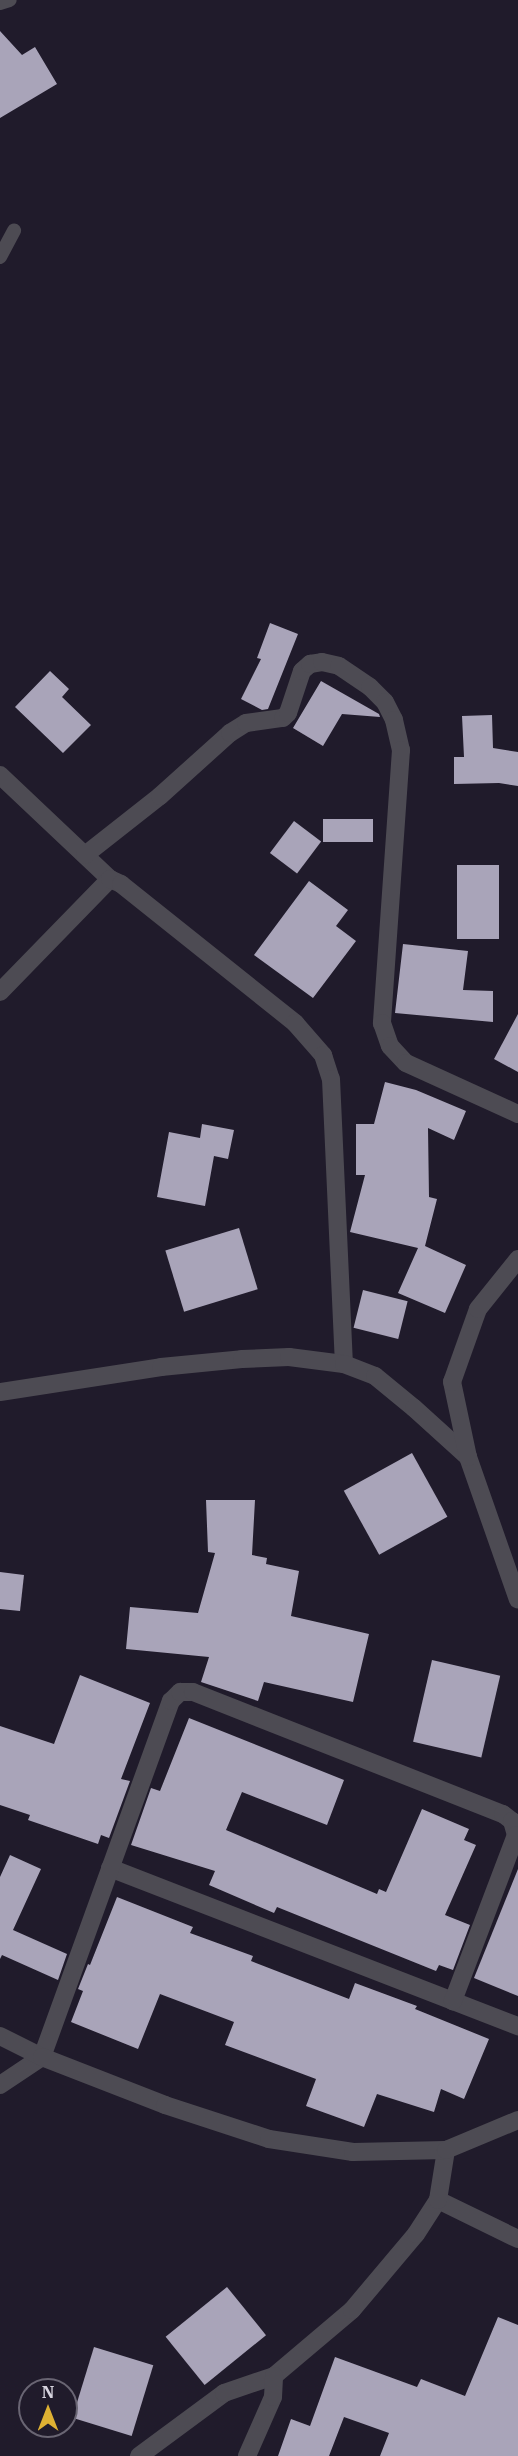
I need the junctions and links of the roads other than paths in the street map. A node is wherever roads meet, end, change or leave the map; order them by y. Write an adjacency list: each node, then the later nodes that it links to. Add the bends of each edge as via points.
1 (10, 0): 2 (lane)
2 (0, 3)
3 (14, 231): 4 (lane)
4 (0, 257)
5 (0, 775): 6 (street)
6 (85, 855): 7 (street); 9 (street, via 230,733 246,723 282,718 288,713 302,671 310,664 339,666 385,702 401,750 382,1023 390,1046 406,1064)
7 (110, 879): 8 (street); 11 (street, via 296,1023 323,1054 331,1079)
8 (0, 992)
9 (518, 1114)
10 (518, 1259): 13 (street, via 478,1310 452,1382)
11 (344, 1364): 12 (street, via 289,1357 242,1359 161,1367); 13 (street, via 375,1377)
12 (0, 1392)
13 (468, 1457): 14 (street)
14 (518, 1600)
15 (110, 1868): 16 (street); 16 (street, via 171,1701 180,1692 193,1692 512,1821 516,1835); 19 (street)
16 (453, 2001): 17 (street)
17 (518, 2026)
18 (0, 2036): 19 (street)
19 (42, 2057): 20 (street); 22 (street, via 165,2105 269,2139 353,2152)
20 (0, 2085)
21 (518, 2120): 22 (street)
22 (446, 2151): 23 (street)
23 (438, 2200): 24 (street); 25 (street, via 416,2234 352,2310)
24 (518, 2239)
25 (274, 2376): 26 (street, via 224,2393); 27 (street, via 273,2397)
26 (139, 2456)
27 (248, 2456)

